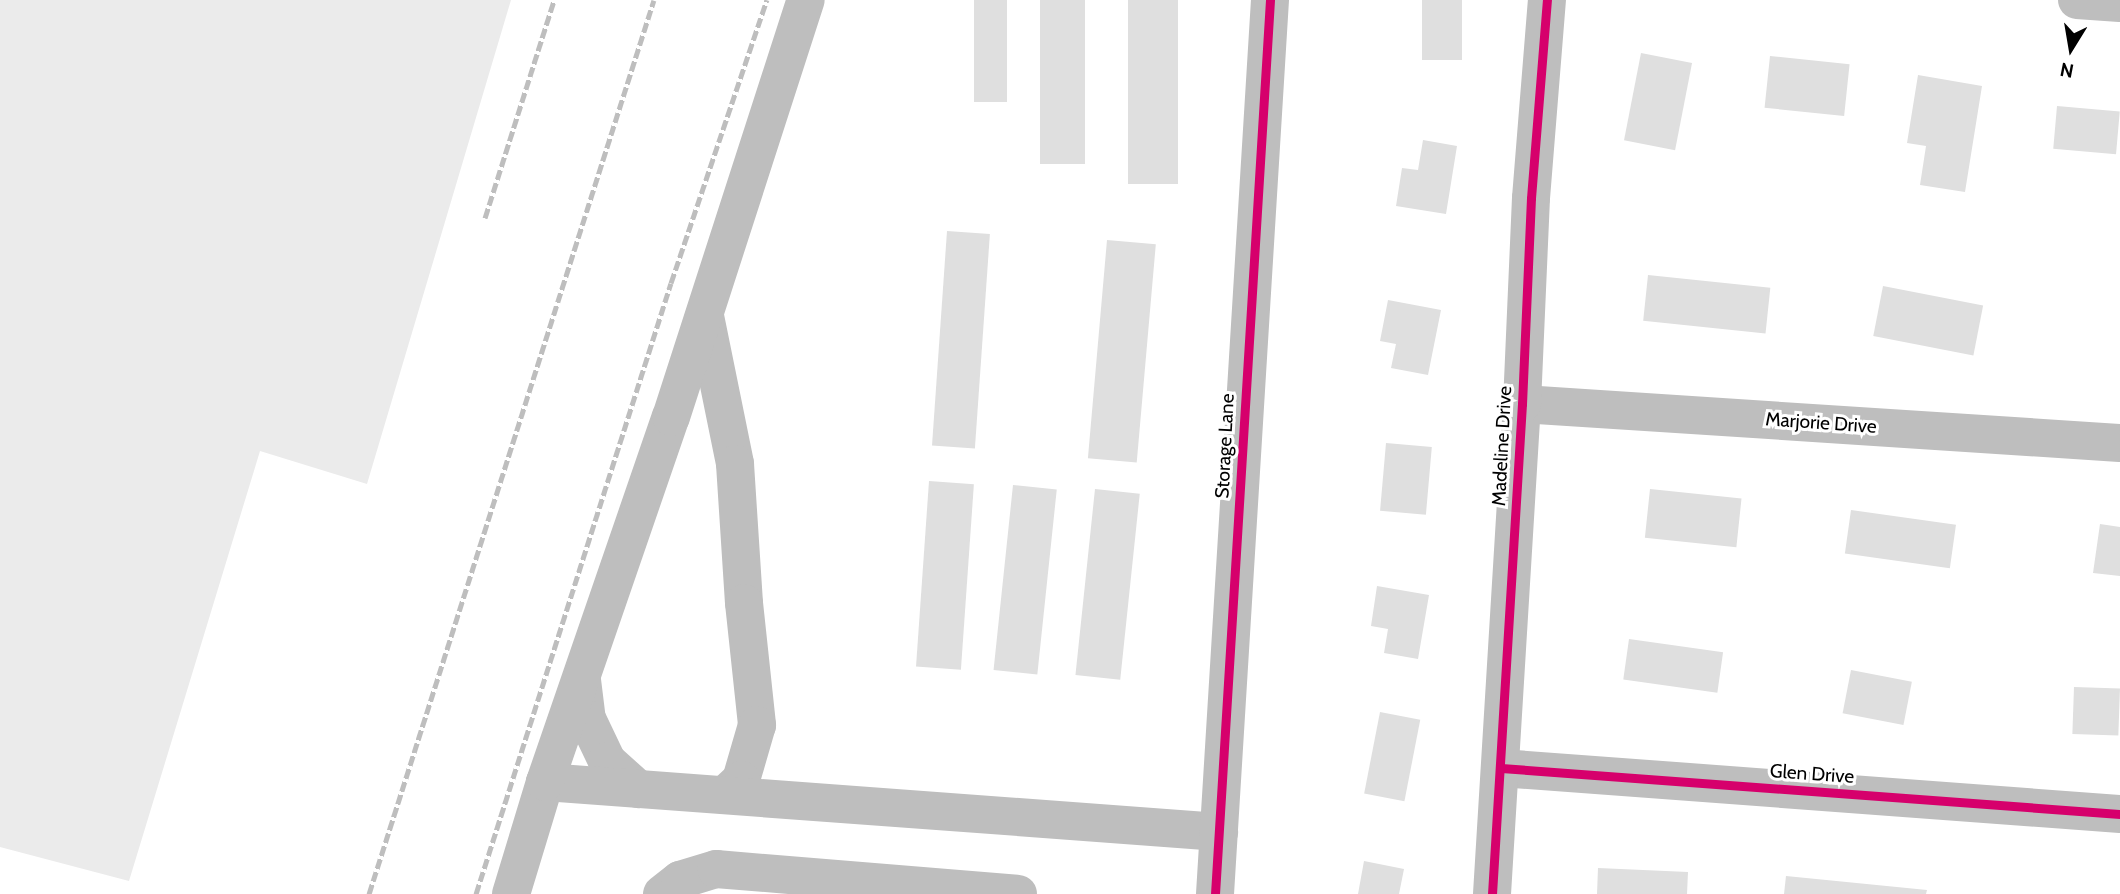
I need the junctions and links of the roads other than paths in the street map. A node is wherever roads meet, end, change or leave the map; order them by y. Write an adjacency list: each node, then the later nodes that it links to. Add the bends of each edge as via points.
1 (806, 0): 6 (street)
2 (1269, 0): 15 (street, Storage Lane)
3 (1547, 0): 7 (street, Madeline Drive, via 1531,198)
4 (2077, 0): 5 (street)
5 (2120, 3)
6 (705, 314): 9 (street); 13 (street, via 735,464 757,725 741,780)
7 (1522, 404): 8 (street, Marjorie Drive); 10 (street, Madeline Drive)
8 (2120, 443)
9 (582, 677): 11 (street); 12 (street, via 587,719 607,761)
10 (1501, 768): 14 (street, Glen Drive); 20 (street, Madeline Drive)
11 (545, 782): 12 (street); 16 (street)
12 (638, 789): 13 (street)
13 (725, 795): 15 (street)
14 (2120, 814)
15 (1219, 832): 19 (street, Storage Lane)
16 (511, 894)
17 (662, 894): 18 (street, via 680,880 716,869)
18 (1018, 894)
19 (1215, 894)
20 (1492, 894)

